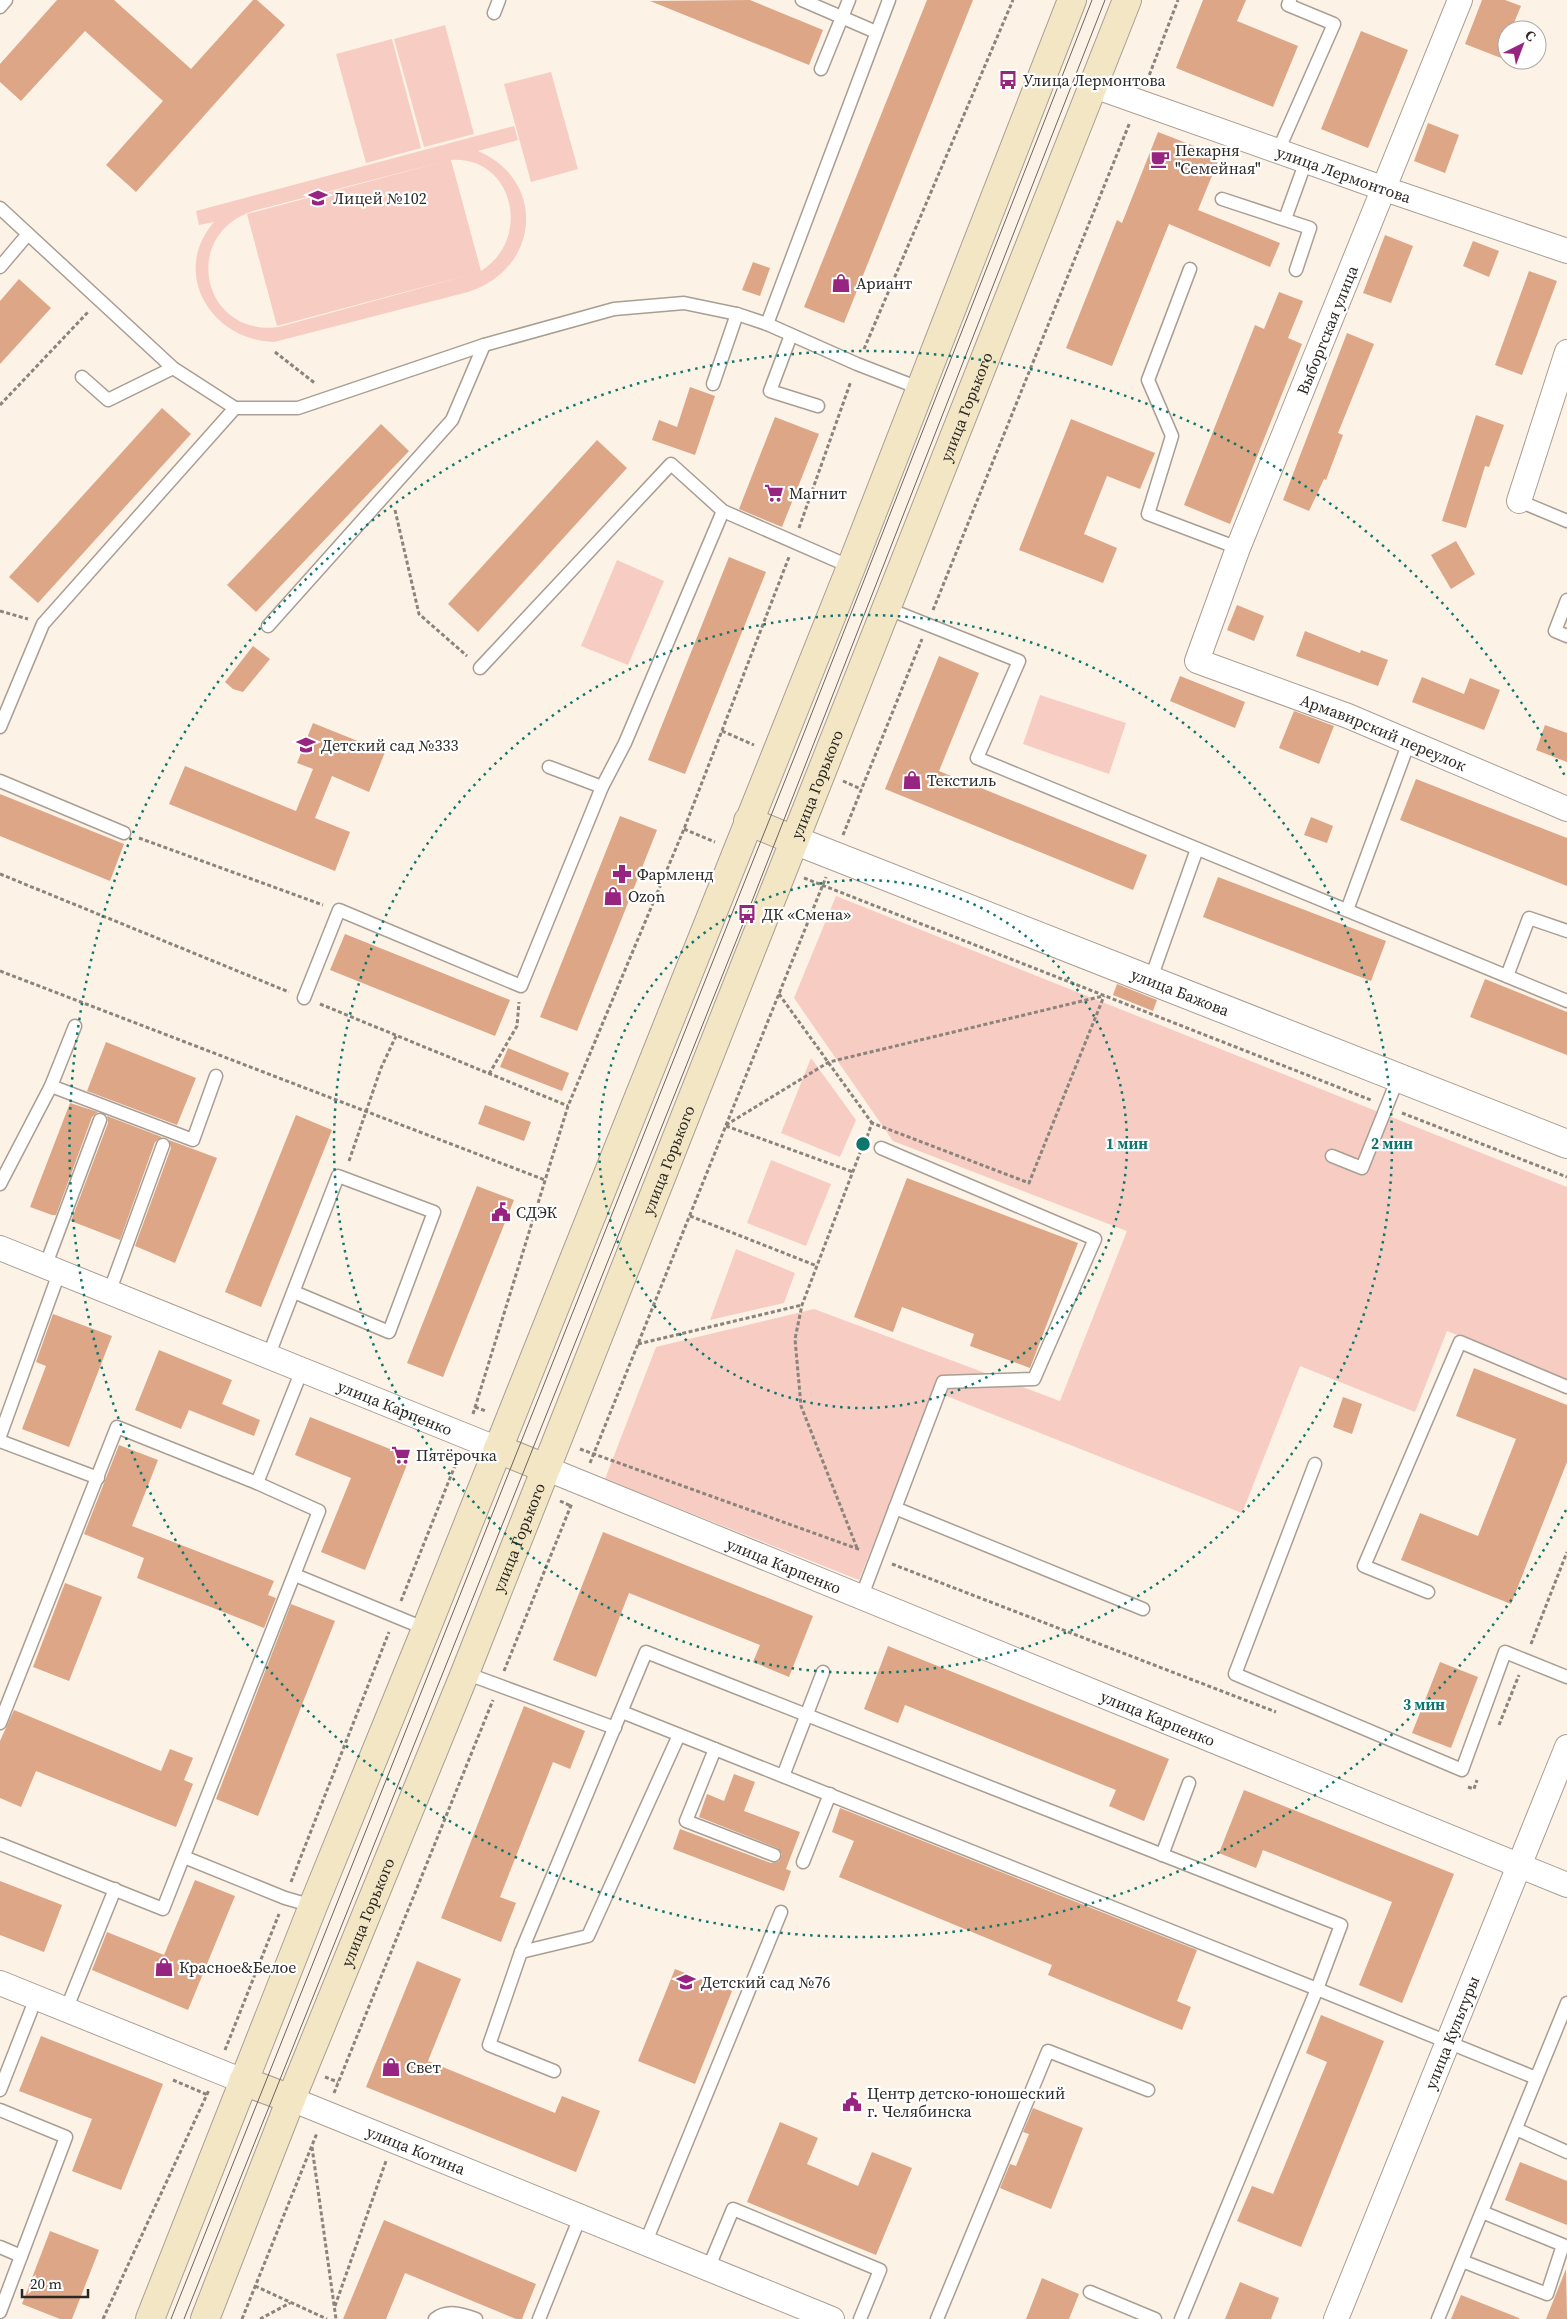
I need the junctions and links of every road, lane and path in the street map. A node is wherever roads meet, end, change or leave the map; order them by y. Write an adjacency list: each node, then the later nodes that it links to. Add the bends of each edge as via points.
1 (6, 0): 12 (lane)
2 (499, 0): 13 (lane)
3 (802, 0): 14 (lane)
4 (849, 0): 14 (lane)
5 (889, 0): 15 (lane)
6 (1013, 0): 37 (path)
7 (1072, 0): 41 (main road)
8 (1127, 0): 17 (main road, улица Горького)
9 (1178, 0): 18 (path)
10 (1290, 0): 19 (lane, via 1288,5 1334,24)
11 (1460, 0): 21 (street, Выборгская улица)
12 (0, 7)
13 (494, 13)
14 (842, 17): 15 (lane); 16 (lane)
15 (876, 32): 32 (lane)
16 (821, 69)
17 (1094, 86): 18 (street, улица Лермонтова); 54 (main road, улица Горького)
18 (1139, 100): 19 (street, улица Лермонтова); 57 (path)
19 (1278, 151): 20 (street, улица Лермонтова)
20 (1306, 161): 21 (street, улица Лермонтова); 24 (lane)
21 (1385, 189): 26 (street, улица Лермонтова); 51 (street, Выборгская улица)
22 (1222, 199): 24 (lane)
23 (0, 208): 25 (lane)
24 (1284, 219): 29 (lane, via 1310,228)
25 (28, 234): 27 (lane); 30 (lane)
26 (1567, 250)
27 (0, 267)
28 (1190, 269): 51 (lane, via 1148,380 1172,436 1148,514)
29 (1296, 270)
30 (100, 300): 38 (lane); 43 (path)
31 (737, 314): 32 (lane); 34 (lane, via 684,303 614,309); 40 (lane)
32 (767, 324): 33 (lane)
33 (791, 335): 37 (lane); 44 (lane, via 770,391)
34 (484, 345): 42 (lane); 46 (lane, via 452,420)
35 (276, 352): 42 (path)
36 (1567, 352): 47 (street)
37 (857, 364): 41 (lane); 50 (path)
38 (173, 368): 39 (lane, via 108,400); 45 (lane)
39 (82, 377)
40 (712, 384)
41 (919, 388): 52 (main road)
42 (332, 397): 45 (lane, via 298,408)
43 (0, 405)
44 (818, 406)
45 (235, 408): 56 (lane)
46 (390, 490): 58 (lane); 61 (path, via 419,614)
47 (1519, 501): 49 (lane)
48 (723, 511): 50 (lane); 61 (lane, via 671,464); 66 (lane, via 625,743)
49 (1567, 521)
50 (795, 542): 52 (lane); 93 (path, via 684,829)
51 (1238, 548): 60 (street, Выборгская улица)
52 (850, 567): 68 (main road)
53 (1567, 600): 59 (lane, via 1555,631)
54 (886, 608): 57 (lane); 70 (main road, улица Горького)
55 (0, 611): 56 (path)
56 (43, 624): 62 (lane)
57 (928, 624): 71 (lane, via 1019,661 977,758); 72 (path)
58 (268, 626)
59 (1567, 636)
60 (1196, 661): 63 (street, Армавирский переулок, via 1348,716)
61 (480, 668)
62 (0, 727)
63 (1409, 742): 67 (street, Армавирский переулок); 76 (lane)
64 (549, 767): 66 (lane)
65 (0, 781): 69 (lane)
66 (602, 787): 81 (lane)
67 (1567, 810)
68 (748, 821): 70 (main road); 120 (main road)
69 (124, 833): 75 (path)
70 (794, 840): 72 (street, улица Бажова); 123 (main road, улица Горького)
71 (1197, 849): 76 (lane); 80 (lane)
72 (834, 856): 74 (path); 80 (street, улица Бажова)
73 (0, 874): 84 (path)
74 (822, 885): 82 (path); 83 (path)
75 (339, 910): 81 (lane); 84 (lane)
76 (1347, 910): 79 (lane)
77 (1567, 931): 79 (lane, via 1529,918)
78 (0, 971): 95 (path)
79 (1507, 976): 85 (lane)
80 (1150, 981): 91 (street, улица Бажова)
81 (520, 986): 89 (path, via 517,1026)
82 (779, 994): 88 (path); 98 (path)
83 (1104, 996): 88 (path); 94 (path); 97 (path, via 1029,1183)
84 (304, 998): 87 (path)
85 (1567, 1001)
86 (75, 1026): 92 (lane)
87 (396, 1036): 89 (path); 95 (path, via 381,1068)
88 (829, 1062): 97 (path); 98 (path)
89 (490, 1074): 93 (path)
90 (216, 1076): 92 (lane, via 193,1140)
91 (1398, 1078): 94 (lane); 99 (street, улица Бажова)
92 (51, 1086): 107 (lane)
93 (568, 1106): 106 (path)
94 (1387, 1106): 102 (lane, via 1362,1168); 104 (path)
95 (368, 1112): 105 (path); 106 (path)
96 (100, 1120): 111 (lane)
97 (872, 1123): 103 (path)
98 (726, 1125): 103 (path); 108 (path)
99 (1567, 1144)
100 (163, 1145): 113 (lane)
101 (881, 1148): 132 (lane, via 1096,1239 1034,1379 943,1382)
102 (1332, 1156)
103 (853, 1172): 110 (path)
104 (1567, 1177)
105 (342, 1178): 112 (lane, via 338,1176); 112 (lane, via 434,1212 389,1332)
106 (545, 1180): 119 (path)
107 (0, 1184)
108 (690, 1216): 110 (path); 115 (path)
109 (0, 1248): 111 (street, улица Карпенко)
110 (817, 1266): 114 (path)
111 (52, 1270): 113 (street, улица Карпенко); 121 (lane)
112 (294, 1292): 116 (lane)
113 (108, 1293): 116 (street, улица Карпенко)
114 (802, 1305): 115 (path); 133 (path, via 795,1339 801,1406)
115 (638, 1344): 126 (path)
116 (268, 1357): 117 (street, улица Карпенко)
117 (302, 1370): 122 (street, улица Карпенко); 131 (lane)
118 (1567, 1386): 137 (lane, via 1460,1342 1364,1566)
119 (475, 1407): 120 (path); 122 (path)
120 (510, 1421): 125 (main road)
121 (0, 1436)
122 (466, 1437): 125 (street, улица Карпенко); 140 (path)
123 (557, 1439): 126 (path); 128 (main road, улица Горького)
124 (0, 1441): 129 (lane)
125 (498, 1449): 128 (main road, улица Карпенко); 141 (main road)
126 (593, 1454): 130 (path); 133 (path)
127 (1315, 1464): 142 (lane, via 1235,1674 1462,1770 1505,1652)
128 (545, 1468): 130 (street, улица Карпенко); 144 (main road, улица Горького)
129 (98, 1478): 131 (lane, via 117,1427); 150 (lane)
130 (580, 1483): 138 (street, улица Карпенко); 146 (path)
131 (257, 1484): 136 (lane, via 319,1511)
132 (895, 1508): 135 (lane); 139 (lane)
133 (857, 1549): 135 (path)
134 (1567, 1552): 142 (path)
135 (876, 1558): 138 (lane); 149 (path)
136 (294, 1575): 140 (lane); 164 (lane)
137 (1428, 1592)
138 (861, 1598): 166 (street, улица Карпенко)
139 (1143, 1609)
140 (395, 1617): 141 (lane); 169 (path)
141 (426, 1629): 170 (main road)
142 (1525, 1660): 145 (lane); 152 (path)
143 (823, 1672): 148 (lane)
144 (465, 1673): 146 (lane); 185 (main road, улица Горького)
145 (1567, 1676)
146 (499, 1685): 151 (lane); 187 (path)
147 (622, 1712): 148 (lane, via 646,1652); 151 (lane); 153 (lane)
148 (806, 1714): 157 (lane); 163 (lane)
149 (1281, 1714)
150 (0, 1723)
151 (615, 1728): 172 (lane)
152 (1496, 1734)
153 (679, 1735): 155 (lane); 172 (lane, via 588,1936)
154 (1567, 1747): 166 (street, улица Культуры)
155 (715, 1749): 157 (lane); 162 (lane, via 686,1821)
156 (1481, 1770): 159 (path, via 1474,1789)
157 (783, 1776): 160 (lane)
158 (1189, 1783): 163 (lane)
159 (1464, 1785)
160 (830, 1794): 165 (lane); 174 (lane)
161 (0, 1844): 168 (lane)
162 (774, 1854)
163 (1162, 1854): 174 (lane, via 1341,1925)
164 (184, 1857): 168 (lane, via 163,1909); 169 (lane)
165 (803, 1862)
166 (1519, 1865): 167 (street, улица Карпенко); 178 (street, улица Культуры)
167 (1567, 1885)
168 (115, 1889): 177 (lane)
169 (285, 1898): 170 (lane); 179 (path)
170 (313, 1906): 182 (main road)
171 (781, 1912): 194 (lane)
172 (521, 1952): 180 (lane, via 489,2045)
173 (0, 1983): 175 (street, улица Котина)
174 (1317, 1989): 178 (lane); 218 (lane)
175 (36, 1998): 177 (street, улица Котина); 183 (lane)
176 (1567, 2003): 181 (lane)
177 (66, 2010): 179 (street, улица Котина)
178 (1448, 2042): 181 (lane); 219 (street, улица Культуры)
179 (216, 2070): 182 (street, улица Котина); 204 (path)
180 (554, 2071)
181 (1536, 2078): 188 (lane)
182 (243, 2081): 185 (main road, улица Котина); 205 (main road)
183 (0, 2090)
184 (1148, 2090): 216 (lane, via 1048,2051)
185 (291, 2099): 187 (street, улица Котина); 206 (main road, улица Горького)
186 (0, 2110): 196 (lane, via 66,2137)
187 (325, 2114): 189 (path); 193 (street, улица Котина)
188 (1516, 2129): 190 (lane); 192 (lane)
189 (312, 2147): 199 (path); 202 (path)
190 (1567, 2152)
191 (386, 2161): 202 (path)
192 (1482, 2212): 197 (lane); 197 (lane, via 1563,2245 1547,2294)
193 (580, 2217): 194 (street, улица Котина); 213 (lane)
194 (645, 2244): 198 (street, улица Котина)
195 (0, 2247): 196 (lane)
196 (21, 2256): 203 (lane)
197 (1462, 2261): 220 (lane)
198 (708, 2269): 214 (street, улица Котина); 215 (lane, via 733,2209 880,2270)
199 (255, 2286): 201 (path); 207 (path)
200 (1090, 2292): 217 (lane)
201 (291, 2302): 208 (path); 209 (path)
202 (334, 2307): 210 (path)
203 (0, 2312)
204 (103, 2319)
205 (150, 2319)
206 (205, 2319)
207 (242, 2319)
208 (260, 2319)
209 (327, 2319)
210 (336, 2319)
211 (435, 2319): 212 (lane, via 441,2314 460,2314)
212 (476, 2319)
213 (539, 2319)
214 (832, 2319)
215 (860, 2319)
216 (937, 2319)
217 (1155, 2319)
218 (1181, 2319)
219 (1336, 2319)
220 (1438, 2319)

